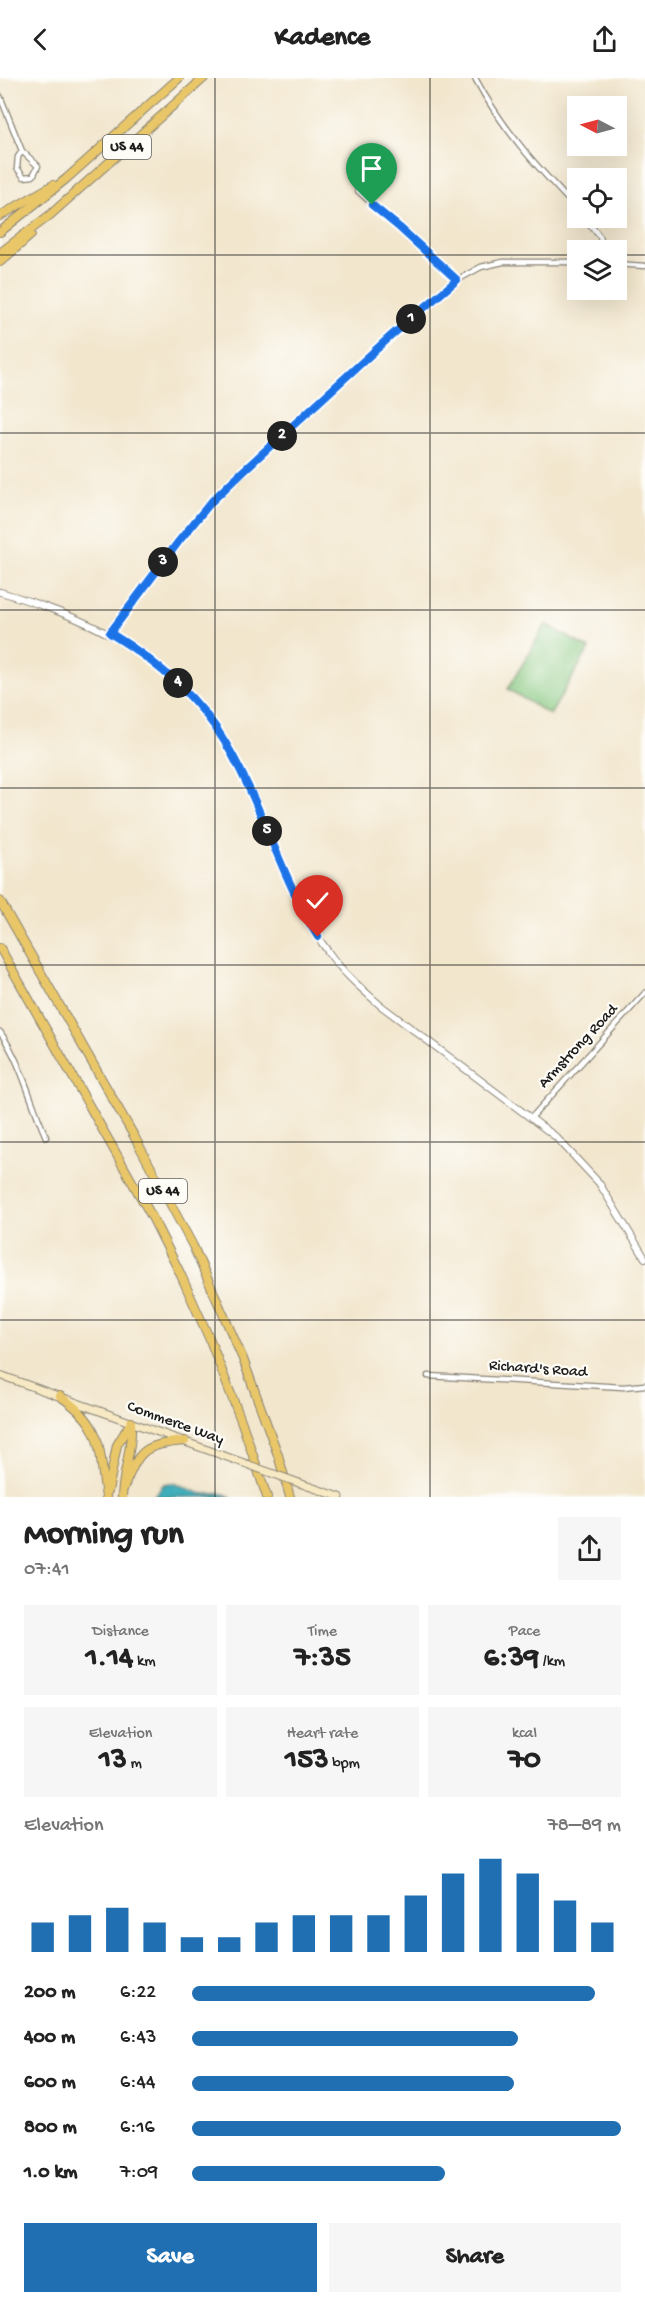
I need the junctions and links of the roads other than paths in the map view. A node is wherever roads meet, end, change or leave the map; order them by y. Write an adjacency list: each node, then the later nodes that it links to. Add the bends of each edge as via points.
1 (179, 78): 7 (highway, US 44)
2 (204, 78): 9 (highway, US 44)
3 (475, 78): 8 (street, via 515,140)
4 (0, 96): 5 (street)
5 (22, 151): 5 (street, via 38,166 33,176 24,177 17,168)
6 (354, 177): 17 (street, via 358,191)
7 (66, 178): 10 (highway, US 44); 11 (highway)
8 (567, 198)
9 (50, 215): 12 (highway); 13 (highway, US 44)
10 (0, 216)
11 (0, 232)
12 (0, 253)
13 (0, 262)
14 (567, 262): 17 (street, via 503,262)
15 (627, 265): 16 (street)
16 (645, 266)
17 (457, 280): 19 (street, via 212,501)
18 (0, 592): 19 (street)
19 (110, 633): 24 (street, via 166,673 216,729 242,774 300,905 339,966 380,1005)
20 (0, 901): 36 (highway, US 44, via 193,1246 243,1359)
21 (0, 948): 35 (highway, US 44, via 171,1254 210,1340)
22 (645, 993): 24 (street, Armstrong Road)
23 (0, 1032): 25 (street, via 17,1061)
24 (531, 1118): 26 (street, via 556,1137 599,1182)
25 (45, 1137)
26 (645, 1258)
27 (0, 1375): 30 (main road, Commerce Way)
28 (428, 1376): 29 (street, Richard's Road)
29 (645, 1385)
30 (60, 1396): 31 (main road, Commerce Way); 34 (highway, via 93,1426)
31 (131, 1422): 32 (main road, Commerce Way); 33 (highway, via 132,1443); 34 (highway, via 117,1444)
32 (185, 1441): 33 (highway, via 158,1443 143,1452); 37 (main road, Commerce Way, bridge)
33 (122, 1493)
34 (107, 1497)
35 (267, 1497)
36 (290, 1497)
37 (340, 1497)

